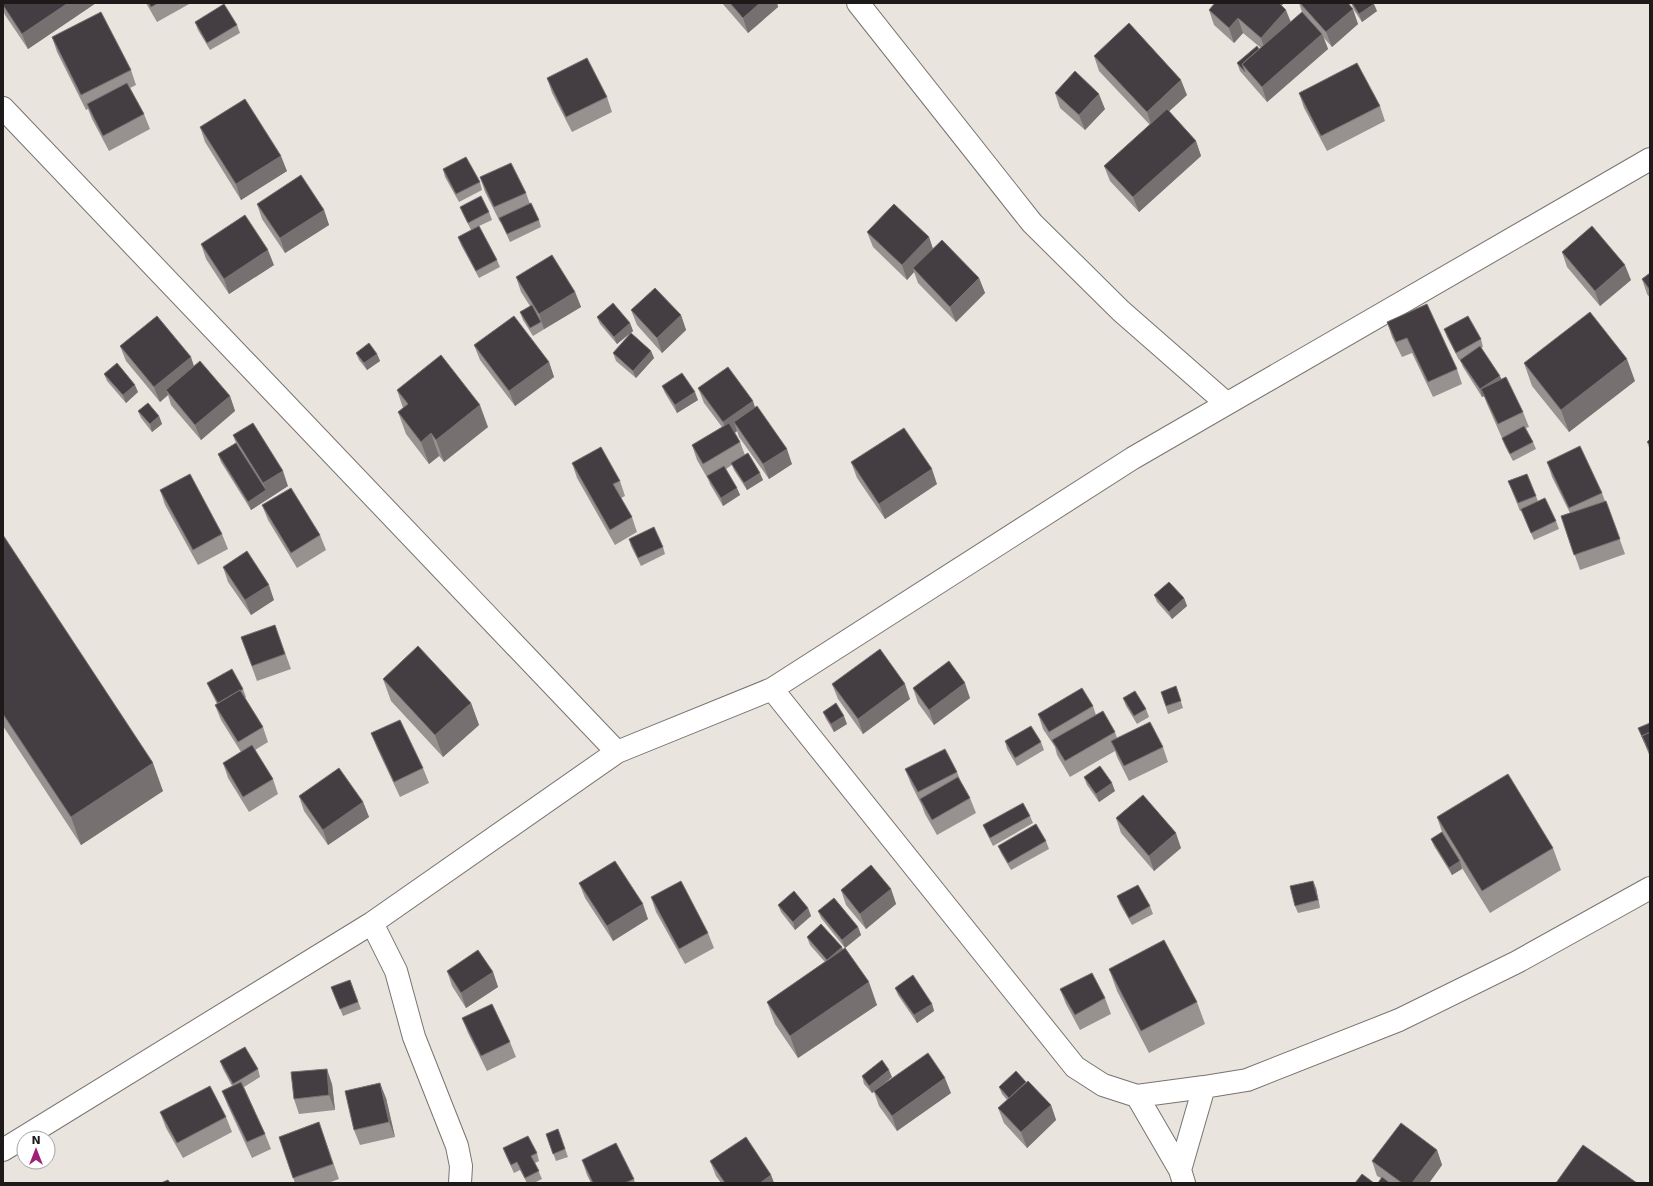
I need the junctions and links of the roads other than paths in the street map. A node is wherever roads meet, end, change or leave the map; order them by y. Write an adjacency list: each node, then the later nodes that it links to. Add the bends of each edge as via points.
1 (858, 3): 4 (street, via 1032,223 1121,311)
2 (3, 108): 6 (street)
3 (1650, 159): 4 (street)
4 (1226, 403): 5 (street, via 1133,458)
5 (772, 689): 6 (street); 10 (street, via 1075,1067 1103,1085)
6 (617, 752): 8 (street)
7 (1650, 888): 9 (street, via 1518,962 1399,1020 1247,1080)
8 (372, 923): 11 (street); 13 (street, via 396,971 414,1037 457,1146 461,1166)
9 (1204, 1088): 10 (street); 12 (street)
10 (1137, 1096): 12 (street)
11 (3, 1150)
12 (1182, 1177)
13 (460, 1183)

